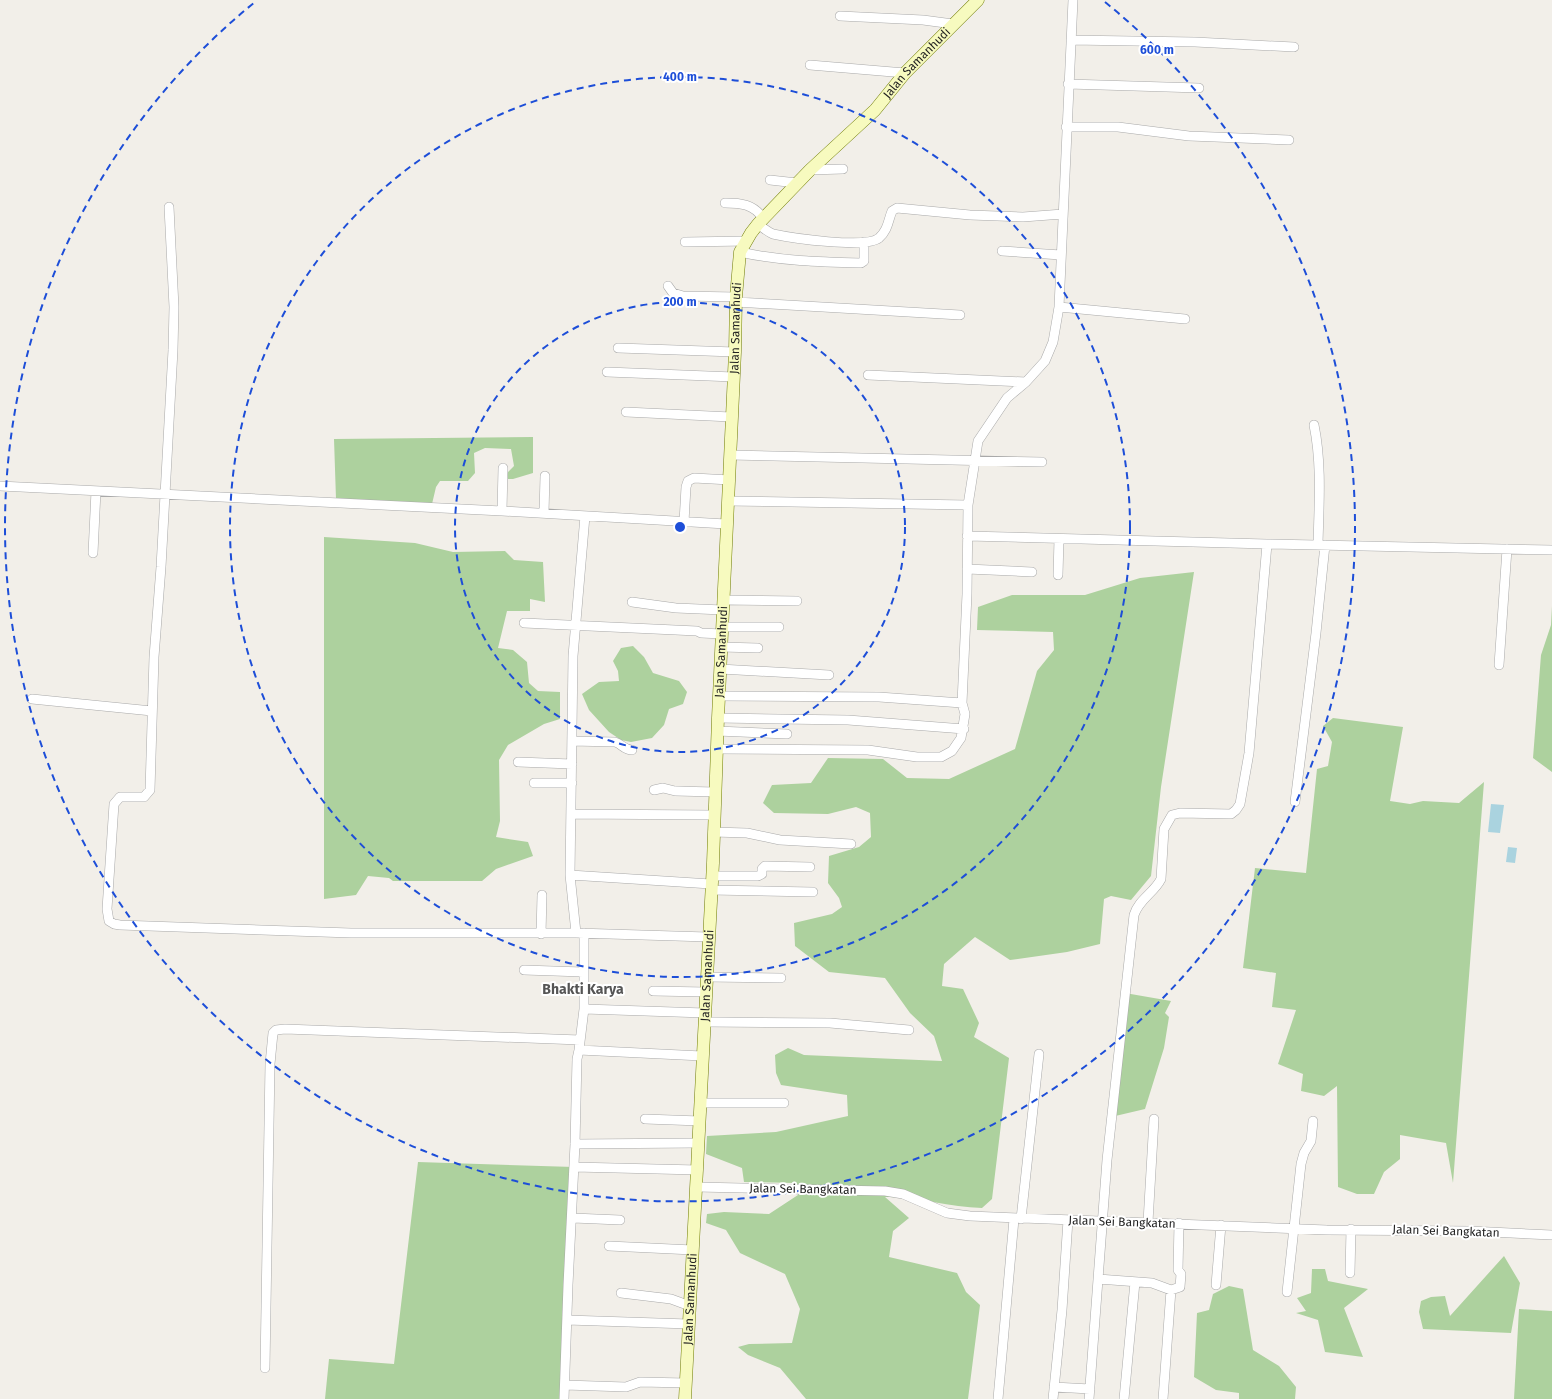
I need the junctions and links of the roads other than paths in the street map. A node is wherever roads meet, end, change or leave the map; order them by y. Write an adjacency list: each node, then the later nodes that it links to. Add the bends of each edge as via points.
1 (978, 0): 4 (street, Jalan Samanhudi)
2 (1073, 0): 5 (street)
3 (840, 16): 4 (street)
4 (953, 24): 8 (street, Jalan Samanhudi)
5 (1071, 40): 6 (street); 9 (street)
6 (1294, 47)
7 (810, 65): 8 (street)
8 (905, 73): 14 (street, Jalan Samanhudi, via 875,110)
9 (1068, 84): 10 (street); 11 (street)
10 (1198, 88)
11 (1066, 127): 12 (street, via 1118,127 1189,136); 19 (street)
12 (1289, 140)
13 (843, 169): 14 (street)
14 (810, 170): 16 (street, Jalan Samanhudi)
15 (770, 180): 16 (street)
16 (797, 183): 20 (street, Jalan Samanhudi)
17 (725, 203): 20 (street, via 747,204 754,207)
18 (169, 207): 49 (street, via 174,307)
19 (1063, 214): 23 (street, via 970,215 897,208 892,211 889,224 880,238); 26 (street)
20 (760, 221): 21 (street, Jalan Samanhudi); 23 (street, via 771,233 841,243)
21 (747, 241): 22 (street); 25 (street, Jalan Samanhudi)
22 (685, 242)
23 (864, 242): 25 (street, via 862,263 772,258)
24 (1002, 251): 26 (street)
25 (740, 252): 28 (street, Jalan Samanhudi)
26 (1061, 255): 29 (street)
27 (668, 286): 28 (street, via 673,293 683,296)
28 (736, 300): 30 (street); 33 (street, Jalan Samanhudi)
29 (1060, 307): 31 (street); 37 (street, via 1053,342 1045,361)
30 (960, 315)
31 (1185, 319)
32 (618, 348): 33 (street)
33 (735, 352): 36 (street, Jalan Samanhudi)
34 (607, 372): 36 (street)
35 (868, 375): 37 (street)
36 (734, 377): 39 (street, Jalan Samanhudi)
37 (1026, 382): 42 (street, via 1007,398 990,421 978,441)
38 (626, 412): 39 (street)
39 (731, 417): 41 (street, Jalan Samanhudi)
40 (1314, 425): 60 (street)
41 (730, 455): 42 (street); 46 (street, Jalan Samanhudi)
42 (974, 461): 43 (street); 51 (street)
43 (1042, 462)
44 (503, 468): 52 (street)
45 (545, 476): 53 (street)
46 (730, 480): 50 (street, Jalan Samanhudi); 55 (street, via 694,478 688,481)
47 (0, 486): 48 (street)
48 (96, 491): 49 (street); 63 (street)
49 (165, 494): 52 (street); 82 (street)
50 (728, 501): 51 (street); 56 (street, Jalan Samanhudi)
51 (968, 505): 57 (street)
52 (502, 511): 53 (street)
53 (544, 513): 54 (street)
54 (585, 516): 55 (street); 71 (street)
55 (684, 522): 56 (street)
56 (726, 524): 69 (street, Jalan Samanhudi)
57 (967, 536): 58 (street); 64 (street)
58 (1059, 539): 59 (street); 66 (street)
59 (1267, 544): 60 (street); 137 (street, via 1248,753 1240,804 1230,814 1172,815 1164,829 1161,879 1158,886 1136,907 1134,914)
60 (1321, 544): 61 (street); 96 (street, via 1316,633)
61 (1507, 549): 62 (street); 76 (street)
62 (1552, 550)
63 (93, 553)
64 (967, 569): 65 (street); 81 (street)
65 (1032, 572)
66 (1058, 575)
67 (797, 601): 69 (street)
68 (632, 602): 69 (street, via 676,608)
69 (723, 605): 73 (street, Jalan Samanhudi)
70 (524, 623): 71 (street)
71 (575, 625): 73 (street, via 697,630 701,634); 87 (street)
72 (779, 627): 73 (street)
73 (722, 631): 74 (street, Jalan Samanhudi)
74 (721, 647): 75 (street); 77 (street, Jalan Samanhudi)
75 (758, 648)
76 (1499, 666)
77 (720, 669): 78 (street); 79 (street, Jalan Samanhudi)
78 (829, 675)
79 (719, 696): 81 (street, via 879,697); 83 (street, Jalan Samanhudi)
80 (32, 699): 82 (street)
81 (962, 703): 84 (street, via 965,714)
82 (152, 711): 107 (street, via 150,790 144,797 120,797 112,809 106,909 107,917 114,924 351,934)
83 (718, 718): 84 (street, via 848,720); 85 (street, Jalan Samanhudi)
84 (964, 729): 88 (street, via 958,744 941,757 909,757 868,750)
85 (717, 731): 86 (street); 88 (street, Jalan Samanhudi)
86 (787, 734)
87 (572, 741): 89 (street, via 615,742); 91 (street)
88 (716, 749): 95 (street, Jalan Samanhudi)
89 (632, 750)
90 (518, 762): 91 (street)
91 (572, 764): 93 (street)
92 (534, 783): 93 (street)
93 (572, 783): 97 (street)
94 (654, 790): 95 (street, via 663,788 675,791)
95 (715, 792): 98 (street, Jalan Samanhudi)
96 (1295, 802)
97 (572, 814): 98 (street); 102 (street)
98 (714, 815): 99 (street, Jalan Samanhudi)
99 (713, 832): 100 (street, via 747,832 780,840); 103 (street, Jalan Samanhudi)
100 (851, 844)
101 (810, 867): 103 (street, via 765,866 762,874 758,876)
102 (570, 875): 103 (street); 106 (street)
103 (711, 884): 104 (street); 108 (street, Jalan Samanhudi)
104 (813, 892)
105 (542, 895): 107 (street)
106 (580, 933): 107 (street); 108 (street); 110 (street)
107 (541, 934)
108 (708, 937): 111 (street, Jalan Samanhudi)
109 (524, 970): 110 (street)
110 (584, 972): 115 (street)
111 (707, 977): 112 (street); 114 (street, Jalan Samanhudi)
112 (781, 978)
113 (653, 991): 114 (street)
114 (706, 992): 116 (street, Jalan Samanhudi)
115 (584, 1010): 116 (street); 118 (street)
116 (705, 1017): 117 (street); 121 (street, Jalan Samanhudi)
117 (909, 1030)
118 (580, 1040): 119 (street); 156 (street, via 285,1029 273,1033 270,1064)
119 (579, 1050): 121 (street); 129 (street)
120 (1039, 1054): 134 (street)
121 (702, 1056): 122 (street, Jalan Samanhudi)
122 (700, 1104): 123 (street); 126 (street, Jalan Samanhudi)
123 (784, 1104)
124 (645, 1119): 126 (street)
125 (1154, 1119): 138 (street)
126 (700, 1121): 128 (street, Jalan Samanhudi)
127 (1313, 1121): 141 (street, via 1311,1141 1301,1164)
128 (699, 1143): 129 (street); 131 (street, Jalan Samanhudi)
129 (576, 1144): 130 (street)
130 (574, 1167): 131 (street); 133 (street)
131 (698, 1170): 132 (street, Jalan Samanhudi)
132 (697, 1187): 134 (street, Jalan Sei Bangkatan, via 885,1191 903,1194 947,1213); 145 (street, Jalan Samanhudi)
133 (573, 1218): 135 (street); 154 (street)
134 (1017, 1219): 136 (street, Jalan Sei Bangkatan); 163 (street)
135 (620, 1220)
136 (1068, 1220): 137 (street, Jalan Sei Bangkatan); 159 (street)
137 (1102, 1221): 138 (street, Jalan Sei Bangkatan); 147 (street)
138 (1148, 1222): 139 (street, Jalan Sei Bangkatan)
139 (1179, 1223): 140 (street, Jalan Sei Bangkatan); 150 (street, via 1180,1287)
140 (1221, 1225): 141 (street, Jalan Sei Bangkatan); 149 (street)
141 (1294, 1228): 142 (street, Jalan Sei Bangkatan); 151 (street)
142 (1351, 1229): 143 (street, Jalan Sei Bangkatan); 146 (street)
143 (1552, 1235)
144 (609, 1246): 145 (street)
145 (693, 1250): 153 (street, Jalan Samanhudi)
146 (1350, 1273)
147 (1098, 1280): 148 (street); 160 (street)
148 (1135, 1282): 150 (street, via 1152,1283); 166 (street)
149 (1216, 1285)
150 (1170, 1290): 167 (street)
151 (1287, 1292)
152 (621, 1293): 153 (street, via 671,1299)
153 (690, 1306): 155 (street, Jalan Samanhudi)
154 (567, 1320): 155 (street); 158 (street)
155 (689, 1324): 157 (street, Jalan Samanhudi)
156 (265, 1368)
157 (686, 1383): 158 (street, via 640,1382 626,1388); 162 (street, Jalan Samanhudi)
158 (565, 1385): 161 (street)
159 (1054, 1387): 160 (street); 164 (street)
160 (1090, 1389): 165 (street)
161 (564, 1399)
162 (685, 1399)
163 (998, 1399)
164 (1053, 1399)
165 (1089, 1399)
166 (1124, 1399)
167 (1163, 1399)

